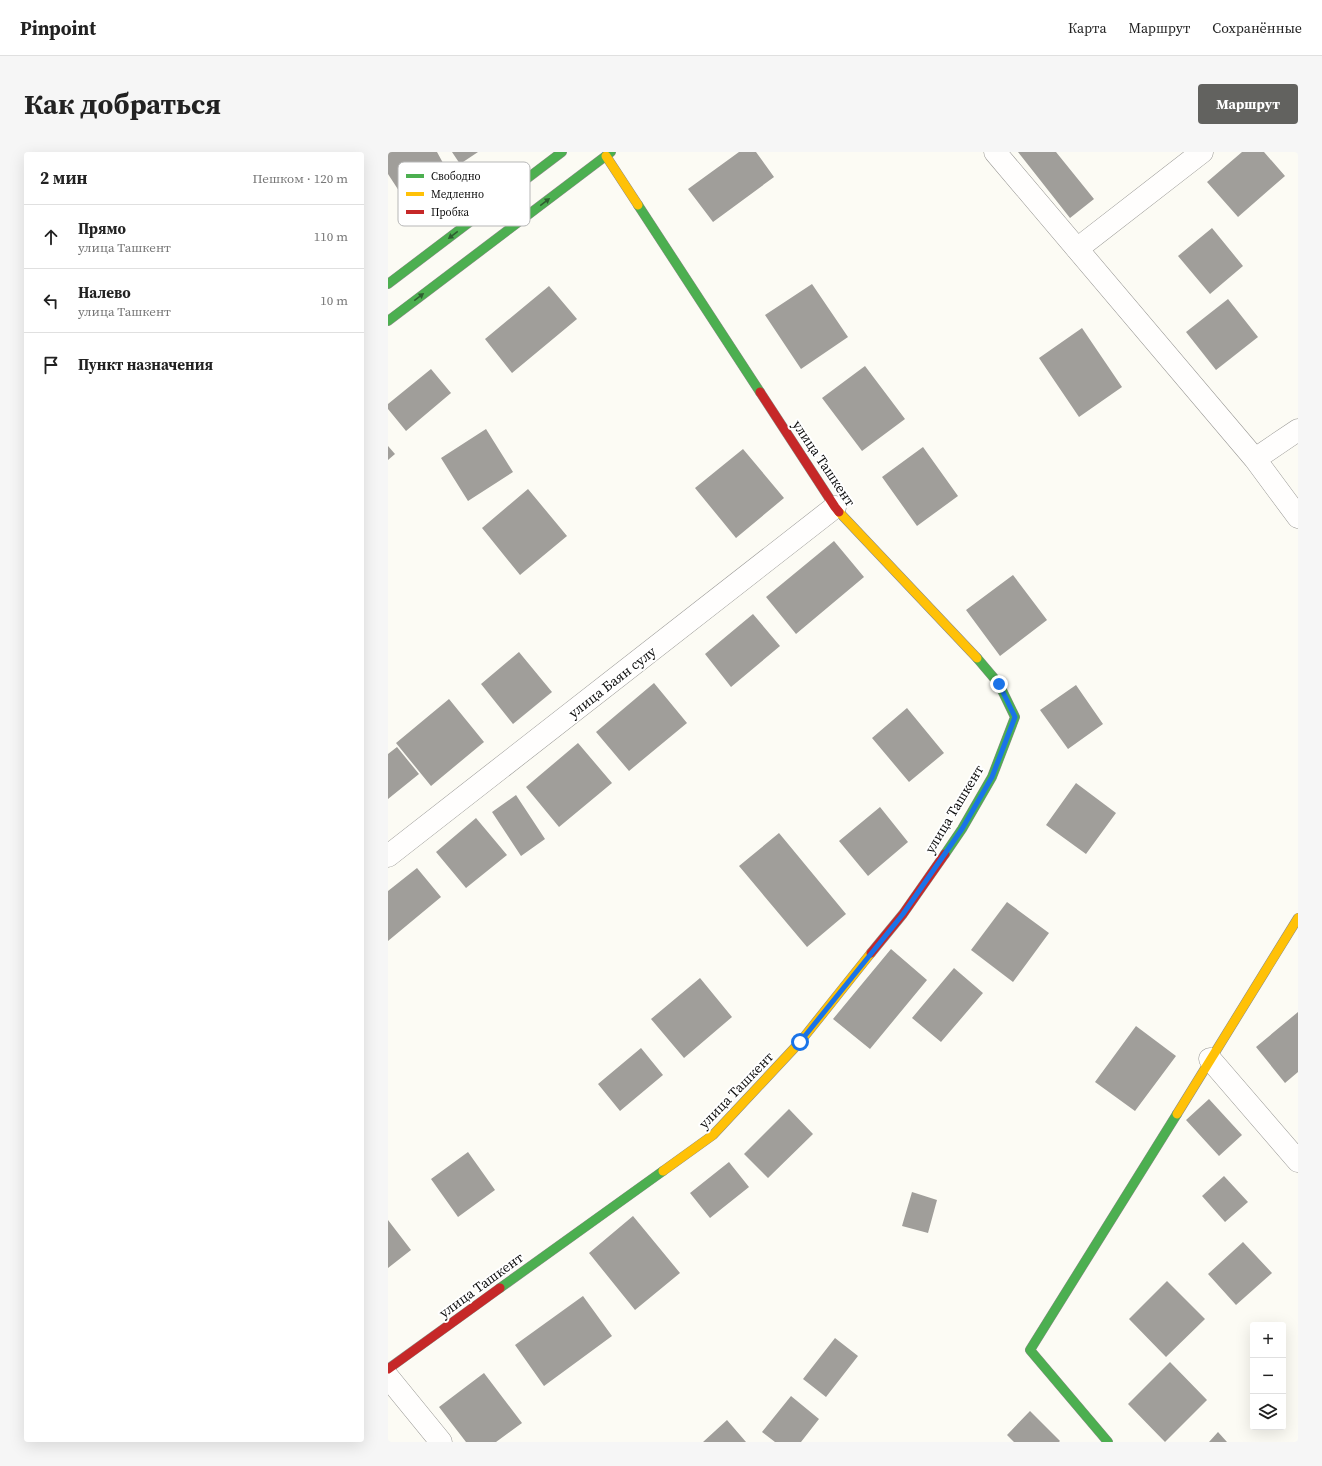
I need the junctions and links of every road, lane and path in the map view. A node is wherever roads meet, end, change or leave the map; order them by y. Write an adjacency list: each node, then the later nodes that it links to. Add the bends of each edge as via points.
1 (562, 152): 5 (main road, one-way to 5)
2 (995, 152): 9 (street)
3 (1202, 152): 9 (street)
4 (608, 154): 6 (main road, one-way to 4); 14 (main road, улица Ташкент)
5 (530, 176)
6 (530, 213)
7 (464, 226): 10 (main road, one-way to 10)
8 (513, 226): 11 (main road, one-way to 8)
9 (1078, 248): 13 (street)
10 (388, 284)
11 (388, 321)
12 (1298, 430): 13 (street)
13 (1255, 459): 15 (street)
14 (835, 508): 16 (street, улица Баян сулу); 20 (main road, улица Ташкент, via 975,655 999,684 1015,717 992,777 962,829 903,914 800,1042 713,1135)
15 (1298, 517)
16 (388, 856)
17 (1298, 918): 18 (main road)
18 (1210, 1059): 19 (street); 23 (main road, via 1030,1350)
19 (1298, 1161)
20 (388, 1369)
21 (388, 1377): 22 (street)
22 (440, 1442)
23 (1108, 1442)

